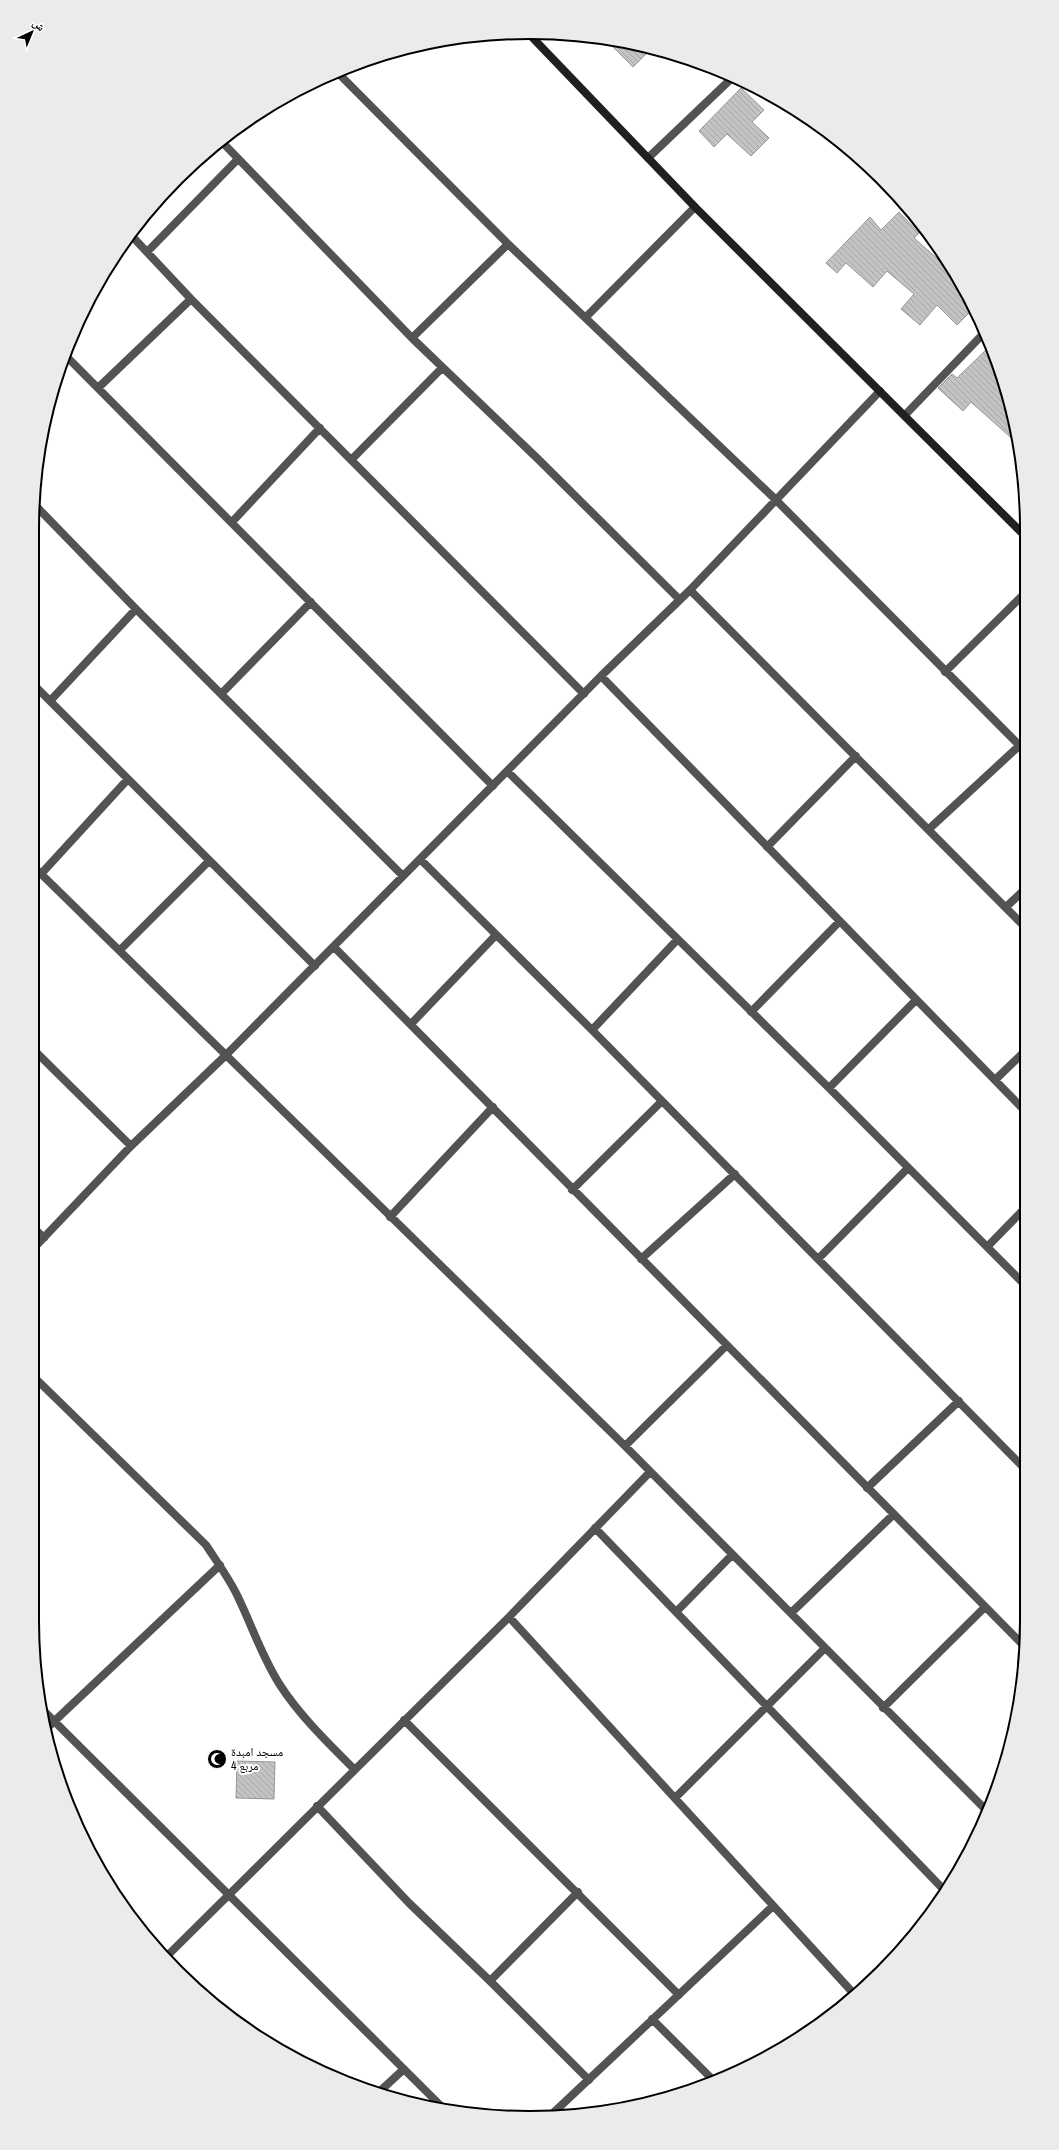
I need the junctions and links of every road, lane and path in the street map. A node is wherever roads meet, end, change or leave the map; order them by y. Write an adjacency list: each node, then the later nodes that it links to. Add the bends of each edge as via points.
1 (535, 39): 6 (street)
2 (341, 76): 9 (street)
3 (728, 81): 6 (street)
4 (225, 145): 5 (street)
5 (238, 158): 10 (street); 14 (street)
6 (648, 158): 7 (street)
7 (695, 207): 12 (street); 18 (street)
8 (135, 239): 10 (street)
9 (508, 244): 12 (street); 14 (street)
10 (147, 252): 11 (street)
11 (191, 299): 17 (street); 20 (street)
12 (586, 317): 22 (street)
13 (980, 337): 19 (street)
14 (412, 338): 16 (street)
15 (70, 360): 17 (street)
16 (442, 368): 21 (street); 28 (street)
17 (98, 388): 24 (street)
18 (880, 391): 19 (street); 22 (street)
19 (905, 415): 25 (street)
20 (320, 428): 21 (street); 24 (street)
21 (351, 460): 35 (street)
22 (775, 499): 26 (street); 31 (street)
23 (40, 510): 30 (street)
24 (232, 522): 29 (street)
25 (1020, 531)
26 (690, 590): 28 (street); 39 (street)
27 (1020, 598): 31 (street)
28 (680, 600): 32 (street)
29 (311, 602): 34 (street); 42 (street)
30 (136, 609): 34 (street); 36 (street)
31 (945, 672): 37 (street)
32 (601, 676): 35 (street); 44 (street)
33 (39, 690): 36 (street)
34 (221, 694): 48 (street)
35 (584, 694): 40 (street)
36 (50, 701): 41 (street)
37 (1020, 747)
38 (1020, 749): 43 (street)
39 (856, 756): 43 (street); 44 (street)
40 (508, 772): 42 (street); 54 (street)
41 (128, 779): 46 (street); 47 (street)
42 (493, 786): 45 (street)
43 (929, 829): 50 (street)
44 (767, 846): 51 (street)
45 (420, 859): 48 (street); 53 (street)
46 (209, 861): 56 (street); 57 (street)
47 (41, 874): 56 (street)
48 (403, 876): 55 (street)
49 (1020, 894): 50 (street)
50 (1006, 907): 52 (street)
51 (840, 921): 58 (street); 59 (street)
52 (1020, 922)
53 (496, 935): 60 (street); 61 (street)
54 (677, 940): 59 (street); 61 (street)
55 (334, 947): 57 (street); 60 (street)
56 (120, 950): 63 (street)
57 (314, 966): 63 (street)
58 (916, 1000): 65 (street); 66 (street)
59 (751, 1012): 66 (street)
60 (411, 1024): 69 (street)
61 (592, 1030): 67 (street)
62 (39, 1056): 70 (street)
63 (225, 1056): 70 (street); 75 (street)
64 (1020, 1056): 65 (street)
65 (995, 1080): 68 (street)
66 (829, 1088): 71 (street)
67 (662, 1101): 72 (street); 73 (street)
68 (1020, 1106)
69 (493, 1108): 73 (street); 75 (street)
70 (131, 1146): 77 (street)
71 (908, 1168): 79 (street); 81 (street)
72 (735, 1174): 80 (street); 81 (street)
73 (572, 1190): 80 (street)
74 (1020, 1213): 79 (street)
75 (390, 1217): 86 (street)
76 (39, 1233): 77 (street)
77 (44, 1238): 78 (street)
78 (39, 1243)
79 (987, 1247): 82 (street)
80 (641, 1259): 83 (street)
81 (818, 1259): 85 (street)
82 (1020, 1280)
83 (727, 1345): 86 (street); 89 (street)
84 (39, 1382): 93 (street, via 206,1545)
85 (959, 1401): 87 (street); 89 (street)
86 (625, 1446): 88 (street)
87 (1020, 1463)
88 (650, 1472): 91 (street); 92 (street)
89 (868, 1488): 90 (street)
90 (894, 1514): 94 (street); 96 (street)
91 (595, 1528): 95 (street); 97 (street)
92 (732, 1555): 95 (street); 96 (street)
93 (220, 1565): 104 (street); 106 (street, via 280,1684 296,1708)
94 (985, 1607): 98 (street); 101 (street)
95 (676, 1612): 100 (street)
96 (791, 1613): 99 (street)
97 (509, 1617): 103 (street); 107 (street)
98 (1019, 1641)
99 (825, 1648): 100 (street); 101 (street)
100 (768, 1707): 107 (street); 110 (street)
101 (883, 1708): 109 (street)
102 (48, 1715): 104 (street)
103 (404, 1720): 106 (street); 111 (street)
104 (54, 1721): 105 (street); 112 (street)
105 (50, 1725)
106 (354, 1769): 108 (street)
107 (675, 1798): 113 (street)
108 (317, 1806): 112 (street); 115 (street, via 409,1903)
109 (983, 1807)
110 (941, 1887)
111 (578, 1892): 115 (street); 117 (street)
112 (229, 1895): 114 (street); 119 (street)
113 (774, 1906): 116 (street); 117 (street)
114 (170, 1953)
115 (490, 1981): 121 (street)
116 (851, 1991)
117 (679, 1995): 118 (street)
118 (652, 2019): 120 (street); 121 (street)
119 (404, 2069): 122 (street); 123 (street)
120 (710, 2077)
121 (589, 2080): 124 (street)
122 (383, 2088)
123 (438, 2103)
124 (556, 2110)

